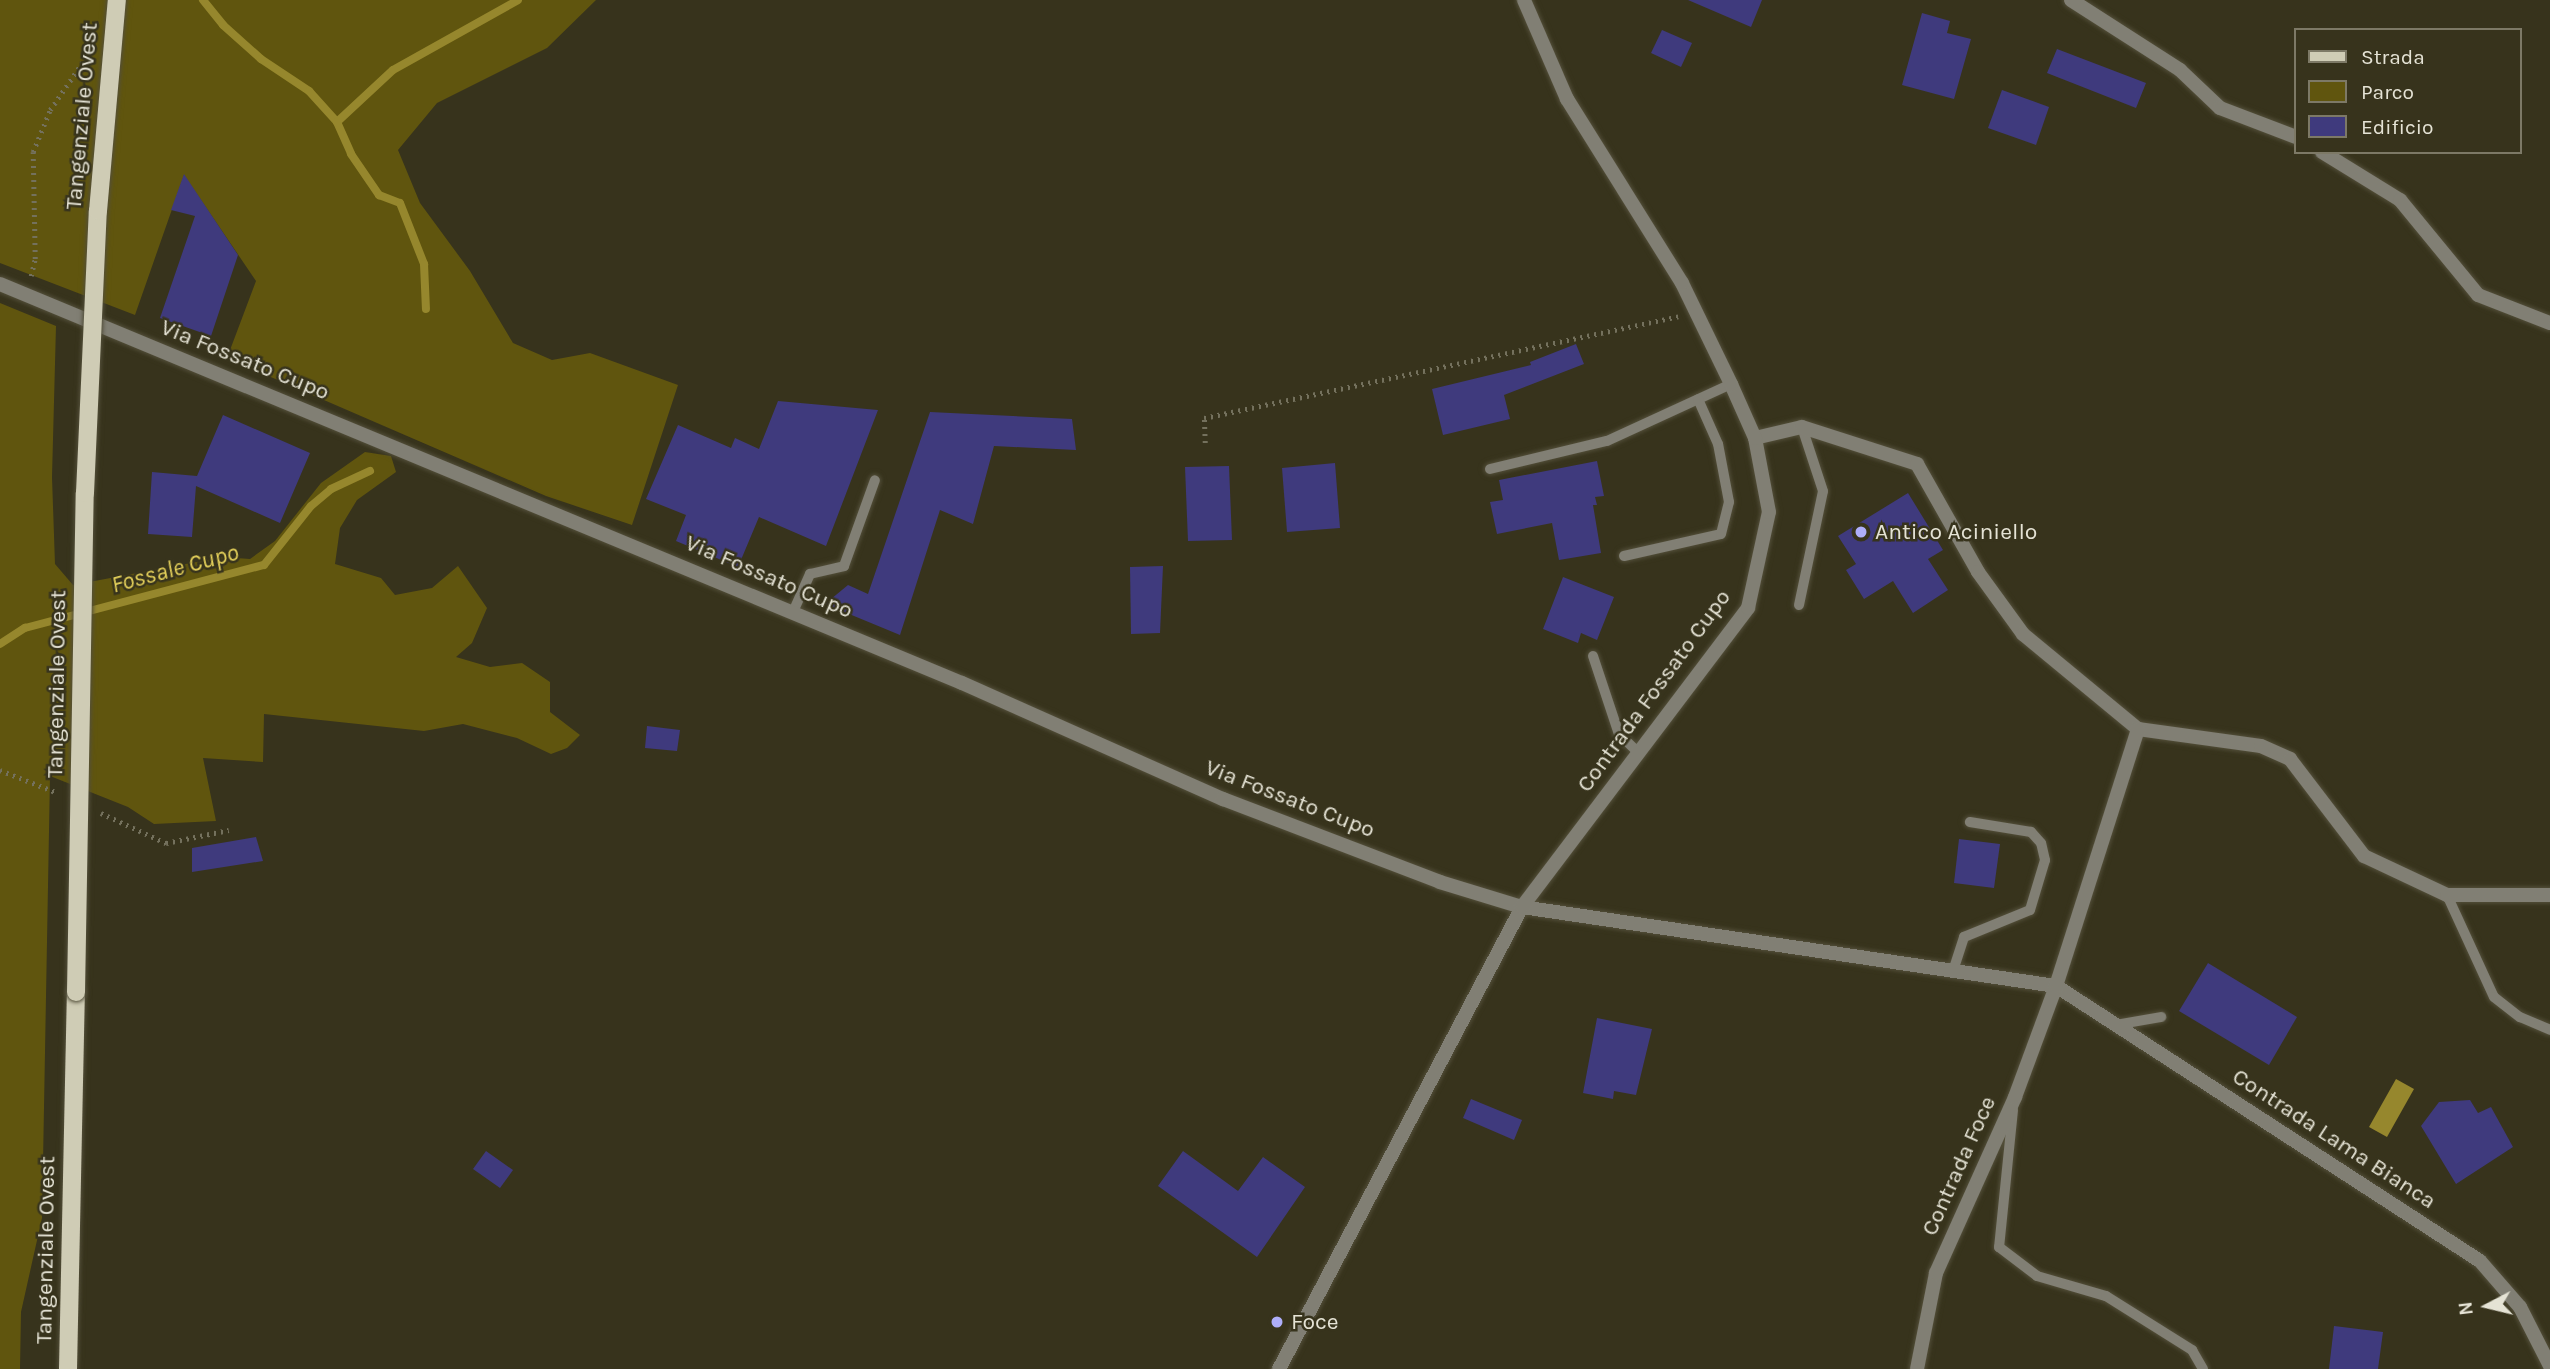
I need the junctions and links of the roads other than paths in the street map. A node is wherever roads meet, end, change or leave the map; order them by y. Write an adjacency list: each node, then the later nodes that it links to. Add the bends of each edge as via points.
1 (117, 0): 31 (main road, Tangenziale Ovest, bridge, via 98,211 85,480)
2 (1524, 0): 8 (street, Contrada Fossato Cupo, via 1567,99 1696,312)
3 (2071, 0): 4 (street, via 2180,70 2220,108)
4 (2294, 136)
5 (2325, 154): 7 (street, via 2400,200 2478,295)
6 (0, 284): 16 (street, Via Fossato Cupo)
7 (2550, 323)
8 (1731, 384): 9 (lane); 11 (street, Contrada Fossato Cupo)
9 (1698, 399): 12 (lane, via 1607,441); 14 (lane, via 1718,444 1729,502 1721,534)
10 (1802, 427): 11 (street); 15 (lane, via 1823,491); 18 (street, via 1917,464 1978,572 2023,634)
11 (1755, 438): 19 (street, Contrada Fossato Cupo, via 1769,512 1748,608)
12 (1490, 469)
13 (875, 480): 16 (lane, via 844,566 810,575)
14 (1625, 556)
15 (1799, 605)
16 (793, 612): 23 (street, Via Fossato Cupo, via 1223,799 1440,882)
17 (1593, 656): 19 (lane, via 1619,734)
18 (2138, 729): 21 (street, via 2261,746 2290,759 2364,856); 25 (street, Contrada Foce)
19 (1639, 753): 23 (street, Contrada Fossato Cupo)
20 (1970, 822): 24 (lane, via 2031,832 2041,843 2045,860 2030,910 1964,937)
21 (2447, 895): 22 (street); 28 (lane, via 2494,997 2520,1017)
22 (2550, 895)
23 (1522, 908): 24 (street); 32 (street, Contrada Fossato Cupo)
24 (1952, 971): 25 (street)
25 (2056, 986): 27 (street, Contrada Lama Bianca); 29 (street, Contrada Foce)
26 (2161, 1017): 27 (lane)
27 (2115, 1025): 30 (street, Contrada Lama Bianca, via 2480,1261 2520,1307)
28 (2550, 1030)
29 (2015, 1097): 33 (street, Contrada Foce, via 1936,1272); 34 (lane, via 1999,1247 2038,1276 2106,1296 2192,1350)
30 (2550, 1366)
31 (68, 1369)
32 (1279, 1369)
33 (1917, 1369)
34 (2203, 1369)

